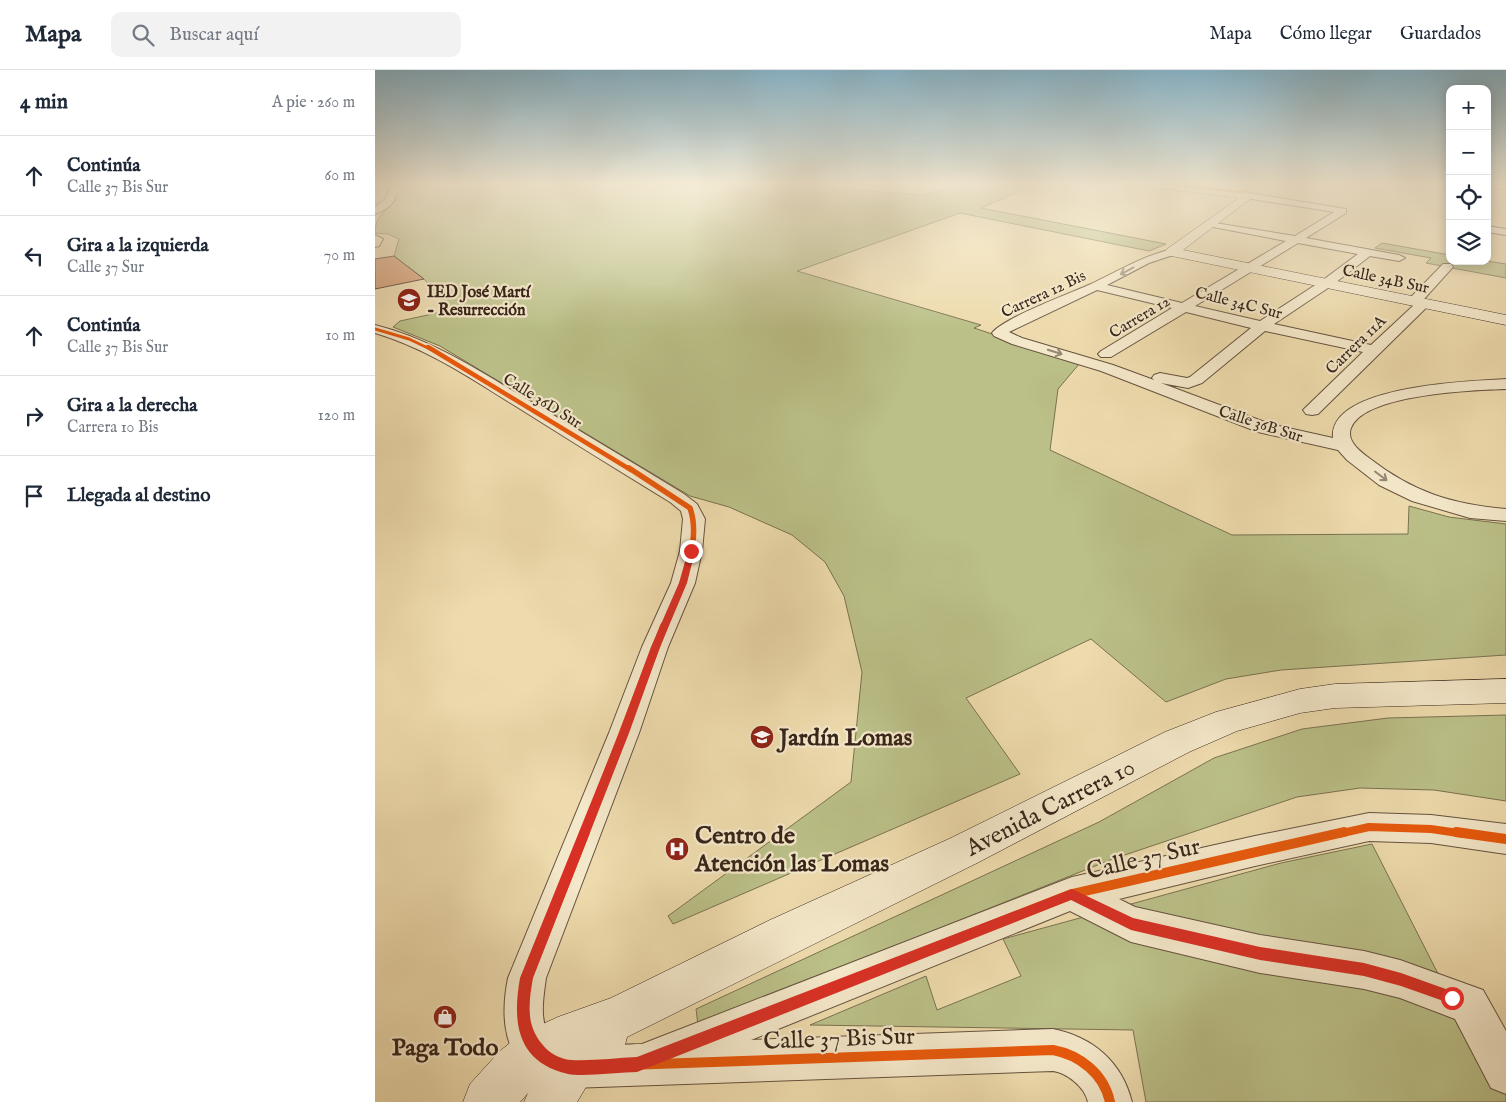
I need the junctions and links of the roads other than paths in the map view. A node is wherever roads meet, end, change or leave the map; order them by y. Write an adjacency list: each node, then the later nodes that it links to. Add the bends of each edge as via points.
1 (1199, 233): 5 (street, Carrera 12 Bis)
2 (1264, 233): 4 (street)
3 (1306, 233): 4 (street, Carrera 12)
4 (1296, 239): 6 (street); 9 (street, Carrera 12)
5 (1171, 252): 9 (street, Calle 34B Sur); 11 (street, Carrera 12 Bis, one-way to 11, via 1145,261)
6 (1368, 252): 7 (street); 10 (street)
7 (1399, 258)
8 (1447, 267): 12 (street, Carrera 11A)
9 (1249, 268): 10 (street, Calle 34B Sur); 13 (street, Carrera 12)
10 (1327, 283): 12 (street, Calle 34B Sur); 15 (street)
11 (1096, 286): 13 (street, Calle 34C Sur); 17 (street, Carrera 12 Bis, via 999,333)
12 (1419, 302): 14 (street, Calle 34B Sur); 18 (street, Carrera 11A)
13 (1185, 307): 15 (street, Calle 34C Sur); 19 (street, Carrera 12)
14 (1506, 320)
15 (1261, 326): 18 (street, Calle 34C Sur); 20 (street, via 1193,382)
16 (375, 329): 32 (street, Calle 36D Sur, via 409,339 479,376 677,498 690,508 694,519 683,583 655,647 527,978 523,1024)
17 (1008, 338): 20 (street, Calle 36B Sur, one-way to 20)
18 (1374, 350): 24 (street, Carrera 11A)
19 (1106, 354)
20 (1136, 378): 25 (street, Calle 36B Sur, via 1265,428)
21 (1506, 384): 22 (street)
22 (1452, 387): 23 (street); 25 (street, via 1407,394 1364,407 1344,424 1341,432)
23 (1506, 400)
24 (1312, 410)
25 (1344, 445): 26 (street, one-way to 26, via 1386,481 1406,492 1443,505)
26 (1506, 515)
27 (1506, 691): 32 (street, Avenida Carrera 10, via 1335,696 1300,701 1228,721 1177,742 965,850 621,1017)
28 (1506, 839): 29 (street, Calle 37 Sur, via 1431,830 1369,828)
29 (1072, 894): 30 (street, Calle 37 Sur); 31 (street, via 1131,924 1260,954 1364,970 1401,979 1469,1004)
30 (637, 1064): 32 (street, Calle 37 Bis Sur); 34 (street, Calle 37 Bis Sur, via 1053,1050 1083,1062 1100,1080)
31 (1506, 1073)
32 (552, 1074): 33 (street, Avenida Carrera 10, via 517,1068)
33 (488, 1102)
34 (1110, 1102)

